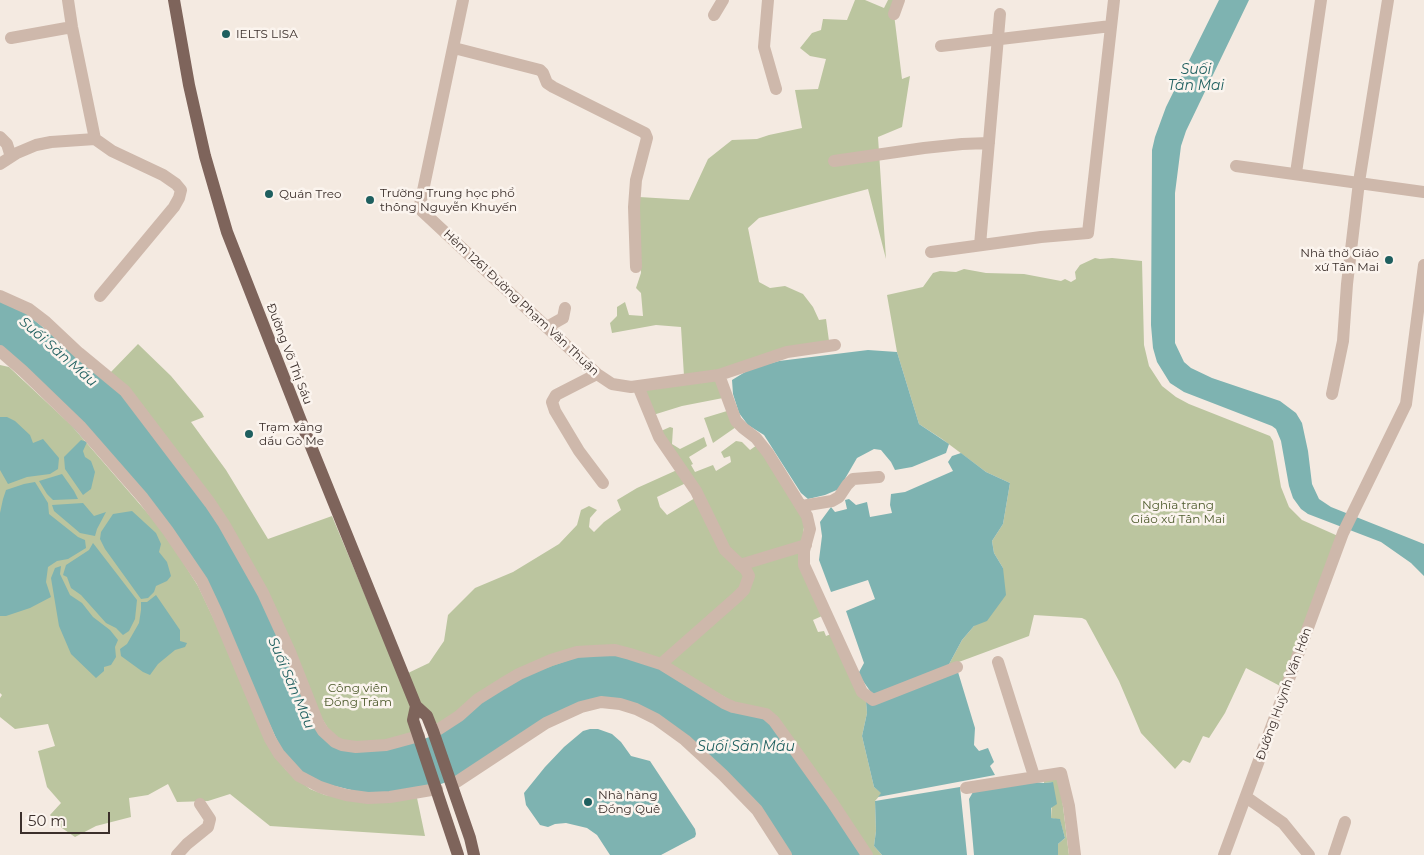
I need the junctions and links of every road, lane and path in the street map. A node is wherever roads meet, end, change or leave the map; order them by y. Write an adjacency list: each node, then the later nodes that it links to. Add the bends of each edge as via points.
1 (68, 0): 14 (street)
2 (174, 0): 52 (main road, Đường Võ Thị Sáu, via 205,156 227,232)
3 (463, 0): 18 (street, Hẻm 1261 Đường Phạm Văn Thuận)
4 (723, 0): 12 (street)
5 (768, 0): 19 (street, via 764,47)
6 (899, 0): 10 (street)
7 (1114, 0): 13 (street)
8 (1321, 0): 26 (street)
9 (1388, 0): 27 (street)
10 (894, 14)
11 (1000, 14): 16 (street)
12 (714, 15)
13 (1111, 26): 16 (street); 29 (street, via 1088,233)
14 (72, 27): 15 (street); 21 (street)
15 (11, 38)
16 (997, 40): 17 (street); 22 (street)
17 (941, 46)
18 (454, 48): 32 (street, via 540,70 546,83 645,133 647,138 636,180 634,208); 37 (street, Hẻm 1261 Đường Phạm Văn Thuận, via 420,204 422,211)
19 (776, 89)
20 (0, 137): 23 (street, via 8,144)
21 (95, 139): 23 (street, via 36,145); 34 (street, via 112,151 163,175 180,190 174,207)
22 (989, 144): 24 (street, via 924,148); 29 (street)
23 (5, 160)
24 (834, 162)
25 (1236, 166): 26 (street)
26 (1296, 173): 27 (street)
27 (1359, 182): 28 (street); 43 (street, via 1343,341)
28 (1424, 192)
29 (980, 246): 30 (street)
30 (931, 252)
31 (1424, 265): 36 (street)
32 (636, 267)
33 (0, 296): 54 (street, via 46,322 125,391 210,503 263,592 323,731 335,742 348,746 376,746)
34 (100, 296)
35 (565, 308): 37 (street, via 563,318)
36 (1420, 325): 59 (street, Đường Huỳnh Văn Hớn, via 1406,404 1344,534)
37 (547, 327): 40 (street, Hẻm 1261 Đường Phạm Văn Thuận)
38 (835, 345): 41 (street, Hẻm 1261 Đường Phạm Văn Thuận, via 787,352)
39 (0, 351): 58 (street, via 80,426 168,532 202,581 270,739 299,776 332,791 368,798)
40 (597, 374): 42 (street, Hẻm 1261 Đường Phạm Văn Thuận, via 618,386); 45 (street, via 556,395 552,402 579,451)
41 (719, 375): 42 (street, Hẻm 1261 Đường Phạm Văn Thuận); 46 (street, via 736,421 768,453)
42 (638, 386): 48 (street, via 658,437 696,491 725,550)
43 (1332, 394)
44 (879, 477): 46 (street, via 853,479 832,500)
45 (603, 482)
46 (802, 506): 47 (street, via 810,522)
47 (806, 545): 48 (street); 51 (street, via 803,558 808,576 864,694 873,700)
48 (740, 565): 50 (street, via 749,576 744,590)
49 (998, 662): 55 (street)
50 (661, 664): 53 (street, via 615,650 577,652 558,657 502,684); 66 (street, via 724,704 766,714 774,721)
51 (957, 667)
52 (416, 706): 53 (main road, Đường Võ Thị Sáu, via 427,716); 54 (main road, Đường Võ Thị Sáu, via 413,720)
53 (433, 731): 56 (main road, Đường Võ Thị Sáu)
54 (419, 736): 58 (main road, Đường Võ Thị Sáu)
55 (1034, 776): 57 (street); 67 (street, via 1061,773)
56 (452, 785): 64 (main road); 65 (street, via 552,720 601,702 620,704 656,719 685,740 756,810)
57 (966, 788)
58 (437, 789): 63 (main road)
59 (1246, 797): 68 (street, Đường Huỳnh Văn Hớn); 69 (street, via 1282,823)
60 (200, 804): 62 (street, via 210,820 208,827)
61 (1344, 822): 70 (street)
62 (177, 855)
63 (458, 855)
64 (474, 855)
65 (786, 855)
66 (867, 855)
67 (1075, 855)
68 (1224, 855)
69 (1309, 855)
70 (1334, 855)

